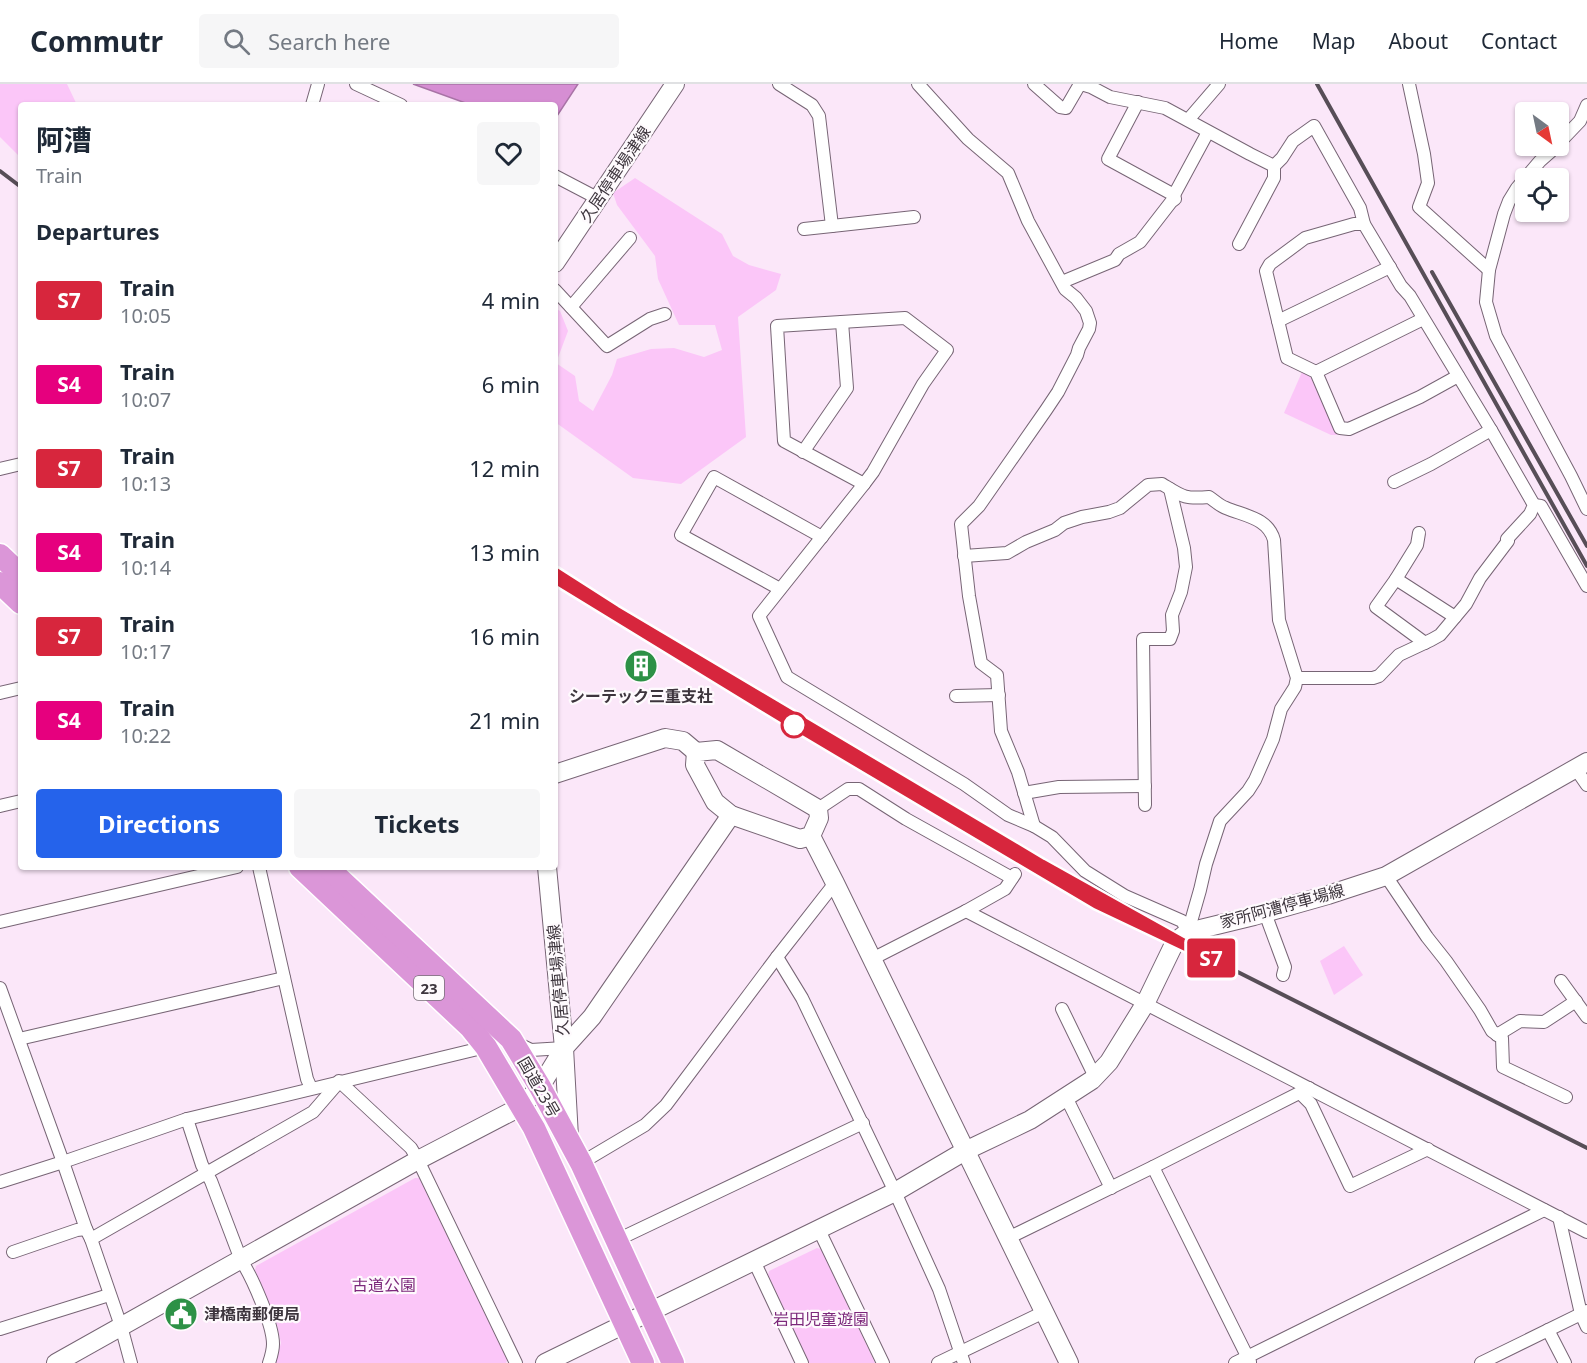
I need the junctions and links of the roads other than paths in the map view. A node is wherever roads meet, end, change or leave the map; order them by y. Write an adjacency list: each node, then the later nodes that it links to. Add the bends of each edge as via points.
1 (318, 84): 10 (street)
2 (356, 84): 11 (street)
3 (675, 84): 21 (street, 久居停車場津線)
4 (779, 84): 24 (street, via 812,105 819,116)
5 (918, 84): 31 (street, via 968,139 1008,173 1028,221)
6 (1034, 84): 7 (street, via 1060,108 1066,108)
7 (1081, 84): 12 (street, via 1110,97)
8 (1219, 84): 14 (street)
9 (1409, 84): 30 (street, via 1428,183 1419,207)
10 (313, 102)
11 (395, 102)
12 (1138, 102): 14 (street, via 1165,108); 20 (street, via 1108,159)
13 (1587, 105): 16 (street)
14 (1188, 120): 15 (street)
15 (1208, 132): 18 (street); 20 (street)
16 (1569, 133)
17 (1546, 156): 30 (street, via 1509,201)
18 (1274, 166): 23 (street, via 1293,141 1314,126 1360,208); 27 (street, via 1274,178)
19 (558, 178): 21 (street)
20 (1174, 195): 31 (street, via 1175,199 1140,242 1115,260)
21 (599, 199): 28 (street, 久居停車場津線)
22 (914, 217): 24 (street)
23 (1364, 224): 29 (street); 36 (street, via 1305,238 1270,264 1266,271)
24 (832, 226): 25 (street)
25 (804, 229)
26 (630, 238): 33 (street)
27 (1239, 244)
28 (558, 259)
29 (1390, 267): 35 (street); 36 (street)
30 (1489, 270): 48 (street, via 1486,302 1496,336)
31 (1062, 282): 52 (street, via 1086,311 1089,329 1058,392 979,506 961,524)
32 (558, 293): 33 (street)
33 (571, 307): 34 (street, via 607,346)
34 (665, 314)
35 (1423, 318): 38 (street); 39 (street)
36 (1278, 321): 38 (street, via 1287,358)
37 (842, 322): 41 (street, via 847,388); 41 (street, via 777,326 784,441); 45 (street, via 905,318 947,350)
38 (1316, 372): 39 (street, via 1340,428 1348,429)
39 (1458, 376): 40 (street)
40 (1491, 430): 44 (street); 47 (street)
41 (803, 452): 45 (street)
42 (18, 465): 43 (street)
43 (0, 469)
44 (1394, 482)
45 (864, 484): 50 (street)
46 (1170, 489): 52 (street, via 1162,484 1148,485 1120,508 1064,522 1007,553); 61 (street, via 1191,499 1209,497 1268,526 1274,540 1279,620); 70 (street, via 1186,567 1172,615 1170,639 1143,639)
47 (1534, 505): 56 (street, via 1541,506); 59 (street)
48 (1587, 509)
49 (1419, 533): 54 (street, via 1417,545)
50 (822, 537): 57 (street); 57 (street, via 714,477 681,535)
51 (0, 555): 53 (highway)
52 (964, 556): 64 (street, via 981,663 998,675)
53 (18, 572)
54 (1396, 579): 59 (street); 60 (street, via 1376,607)
55 (0, 583): 58 (highway)
56 (1587, 586)
57 (780, 589): 77 (street, via 759,616 787,676 955,778 1008,815)
58 (18, 600)
59 (1455, 616): 60 (street, via 1440,634)
60 (1425, 643): 61 (street, via 1399,656 1373,678)
61 (1297, 678): 89 (street, via 1276,721 1273,740 1255,780 1220,821)
62 (18, 689): 63 (street)
63 (0, 693)
64 (999, 695): 65 (street); 71 (street, via 1001,731)
65 (956, 696)
66 (696, 752): 68 (street, via 683,741 665,738); 75 (street, via 717,750); 76 (street, via 695,765 715,802)
67 (1581, 766): 69 (street); 84 (street, 家所阿漕停車場線)
68 (558, 773)
69 (1587, 785)
70 (1144, 786): 71 (street, via 1059,787); 73 (street)
71 (1024, 793): 77 (street)
72 (18, 802): 74 (street)
73 (1145, 805)
74 (0, 806)
75 (818, 809): 78 (street, via 819,818); 86 (street, via 848,789 859,789 906,819 1014,876 1005,889)
76 (731, 815): 78 (street, via 800,838); 104 (street, via 592,1017)
77 (1034, 826): 89 (street, via 1052,837 1085,870 1125,896 1182,921)
78 (811, 836): 85 (street)
79 (224, 870): 88 (street)
80 (260, 870): 93 (street)
81 (303, 870): 103 (highway, 国道23号 / 23, via 470,1027)
82 (330, 870): 102 (highway, 国道23号 / 23)
83 (547, 870): 104 (street, 久居停車場津線)
84 (1386, 876): 87 (street, 家所阿漕停車場線); 100 (street)
85 (835, 883): 90 (street); 91 (street)
86 (966, 911): 91 (street); 97 (street)
87 (1265, 913): 89 (street, 家所阿漕停車場線); 92 (street, via 1286,967)
88 (0, 922)
89 (1188, 932): 97 (street, via 1175,942)
90 (777, 957): 114 (street, via 802,998); 120 (street, via 666,1105 645,1125)
91 (872, 959): 117 (street)
92 (1283, 975)
93 (284, 978): 101 (street); 108 (street)
94 (1561, 981): 96 (street)
95 (0, 988): 101 (street)
96 (1576, 1001): 99 (street); 100 (street, via 1544,1022 1520,1021)
97 (1145, 1004): 105 (street, via 1109,1062); 109 (street)
98 (1062, 1009): 105 (street)
99 (1587, 1017)
100 (1497, 1035): 111 (street, via 1502,1038 1498,1065)
101 (19, 1039): 119 (street)
102 (511, 1039): 104 (street, via 531,1050); 107 (highway, 国道23号 / 23)
103 (486, 1047): 106 (street); 112 (highway, 国道23号 / 23)
104 (564, 1048): 107 (street, 久居停車場津線); 115 (street)
105 (1095, 1077): 110 (street)
106 (339, 1081): 108 (street); 118 (street, via 411,1148); 122 (street, via 313,1112)
107 (540, 1087): 112 (street, 久居停車場津線); 115 (highway, 国道23号 / 23)
108 (311, 1088): 113 (street)
109 (1304, 1091): 116 (street); 116 (street, via 1350,1186); 121 (street)
110 (1066, 1096): 117 (street, via 1030,1120); 124 (street)
111 (1566, 1097)
112 (522, 1106): 118 (street, 久居停車場津線); 140 (highway, 国道23号 / 23)
113 (188, 1119): 119 (street); 122 (street)
114 (863, 1123): 125 (street); 132 (street)
115 (569, 1140): 120 (highway, 国道23号 / 23)
116 (1428, 1149): 126 (street)
117 (965, 1151): 125 (street); 131 (street)
118 (418, 1160): 134 (street, 久居停車場津線); 150 (street)
119 (63, 1162): 123 (street); 130 (street)
120 (581, 1163): 132 (highway, 国道23号 / 23)
121 (1154, 1167): 124 (street); 146 (street)
122 (207, 1172): 130 (street); 134 (street)
123 (0, 1182)
124 (1111, 1188): 131 (street)
125 (895, 1192): 128 (street); 145 (street, via 939,1289)
126 (1544, 1210): 127 (street); 146 (street)
127 (1559, 1218): 129 (street); 139 (street)
128 (819, 1230): 135 (street); 155 (street)
129 (1587, 1232)
130 (88, 1234): 133 (street, via 77,1230); 136 (street)
131 (1008, 1238): 138 (street)
132 (617, 1240): 137 (highway, 国道23号 / 23)
133 (13, 1252)
134 (241, 1260): 141 (street, 久居停車場津線); 149 (street, via 271,1329)
135 (754, 1261): 137 (street); 154 (street)
136 (109, 1295): 141 (street); 143 (street)
137 (650, 1312): 140 (street); 153 (highway, 国道23号 / 23)
138 (1044, 1312): 145 (street); 157 (street)
139 (1584, 1313): 142 (street); 144 (street)
140 (626, 1324): 151 (street); 152 (highway, 国道23号 / 23)
141 (121, 1326): 147 (street, 久居停車場津線); 148 (street)
142 (1587, 1327)
143 (0, 1329)
144 (1548, 1330): 159 (street); 160 (street)
145 (962, 1358): 156 (street)
146 (1249, 1360): 158 (street)
147 (56, 1363)
148 (131, 1363)
149 (269, 1363)
150 (516, 1363)
151 (545, 1363)
152 (644, 1363)
153 (673, 1363)
154 (802, 1363)
155 (883, 1363)
156 (938, 1363)
157 (1069, 1363)
158 (1235, 1363)
159 (1481, 1363)
160 (1565, 1363)

